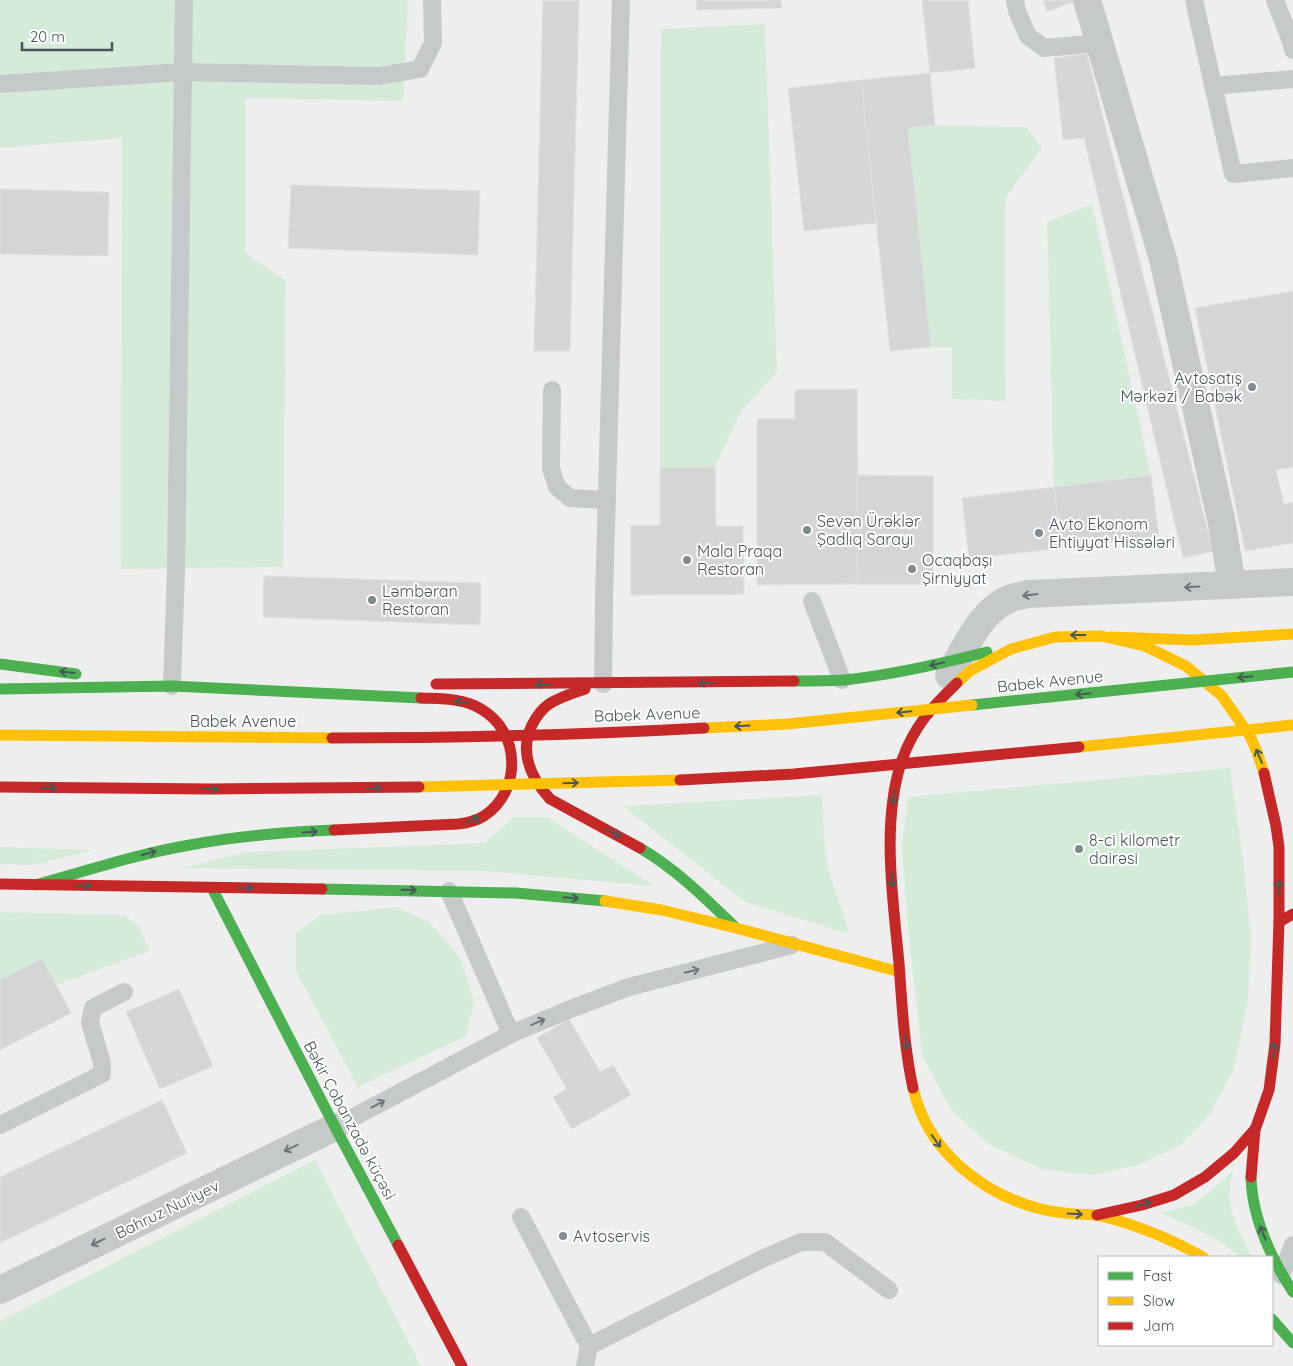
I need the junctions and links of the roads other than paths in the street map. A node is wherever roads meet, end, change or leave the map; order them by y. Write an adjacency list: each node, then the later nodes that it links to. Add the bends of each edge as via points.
1 (184, 0): 10 (lane)
2 (432, 0): 10 (lane, via 433,42 420,70 380,76)
3 (621, 0): 16 (lane)
4 (1015, 0): 8 (lane, via 1028,36 1044,48)
5 (1087, 0): 8 (street)
6 (1194, 0): 13 (lane)
7 (1275, 0): 9 (lane)
8 (1100, 43): 18 (street, via 1163,259 1222,524)
9 (1293, 46)
10 (183, 72): 12 (lane); 30 (lane)
11 (1293, 79): 13 (lane)
12 (0, 84)
13 (1213, 86): 14 (lane, via 1233,174)
14 (1293, 168)
15 (552, 390): 16 (lane, via 551,468 557,487 570,498)
16 (607, 500): 28 (lane)
17 (1293, 582): 18 (street)
18 (1232, 585): 23 (street, one-way to 23, via 1028,594 1009,599 988,612)
19 (812, 601): 26 (lane)
20 (1293, 634): 21 (main road, via 1192,640)
21 (1111, 637): 22 (main road, one-way to 22, via 1073,635); 41 (main road, one-way to 21, via 1278,836 1264,769 1250,736 1231,706 1178,660 1146,645)
22 (1035, 640): 23 (main road, Babek Avenue); 32 (main road, via 999,653 966,673)
23 (959, 659): 26 (main road, Babek Avenue, one-way to 26, via 891,674); 32 (street)
24 (0, 664): 30 (main road, one-way to 24)
25 (1293, 672): 34 (main road, Babek Avenue, one-way to 34, bridge, via 788,724 434,738)
26 (842, 680): 28 (main road, Babek Avenue, one-way to 28)
27 (427, 684): 28 (main road, Babek Avenue, one-way to 27)
28 (604, 684): 42 (main road, one-way to 42, via 571,693 544,707 527,737 527,763 532,778 550,799 659,860)
29 (378, 685): 30 (main road)
30 (172, 686): 31 (main road); 37 (main road, one-way to 30, via 157,851 211,841 470,822 485,815 501,800 510,781 513,762 508,740 500,724 473,704 454,700)
31 (0, 689)
32 (924, 717): 44 (main road, one-way to 44, via 909,743 892,801 891,870)
33 (1293, 725): 35 (main road, one-way to 33, bridge, via 438,787 773,775)
34 (0, 735)
35 (0, 787)
36 (0, 884): 37 (main road)
37 (35, 885): 38 (main road, one-way to 38)
38 (212, 888): 39 (main road, one-way to 39); 48 (main road, Bəkir Çobanzadə küçəsi)
39 (449, 891): 42 (main road, one-way to 42, via 591,899 662,910); 46 (lane)
40 (1293, 914): 41 (main road)
41 (1279, 922): 49 (main road, one-way to 41, via 1267,1098 1274,1061)
42 (736, 928): 43 (main road)
43 (795, 944): 44 (main road); 46 (lane, one-way to 43, via 629,987)
44 (900, 972): 50 (main road, one-way to 50, via 906,1049 914,1098 936,1142 974,1179 1000,1194 1030,1207)
45 (124, 992): 47 (lane, via 93,1008 90,1022 102,1074)
46 (511, 1034): 48 (lane, one-way to 46)
47 (0, 1126)
48 (335, 1127): 55 (street, Bahruz Nuriyev, one-way to 55); 61 (main road, Bəkir Çobanzadə küçəsi)
49 (1255, 1129): 50 (main road, one-way to 49, via 1174,1195 1205,1177 1234,1153); 54 (main road, one-way to 49, via 1260,1227 1253,1198 1251,1173)
50 (1096, 1215): 53 (main road, via 1151,1232)
51 (520, 1217): 60 (lane)
52 (1293, 1245): 54 (lane)
53 (1200, 1256)
54 (1282, 1275): 57 (main road)
55 (0, 1290)
56 (889, 1290): 60 (lane, via 825,1242 801,1242)
57 (1293, 1292)
58 (1273, 1320): 59 (main road)
59 (1293, 1343)
60 (590, 1346): 62 (lane)
61 (462, 1366)
62 (585, 1366)

